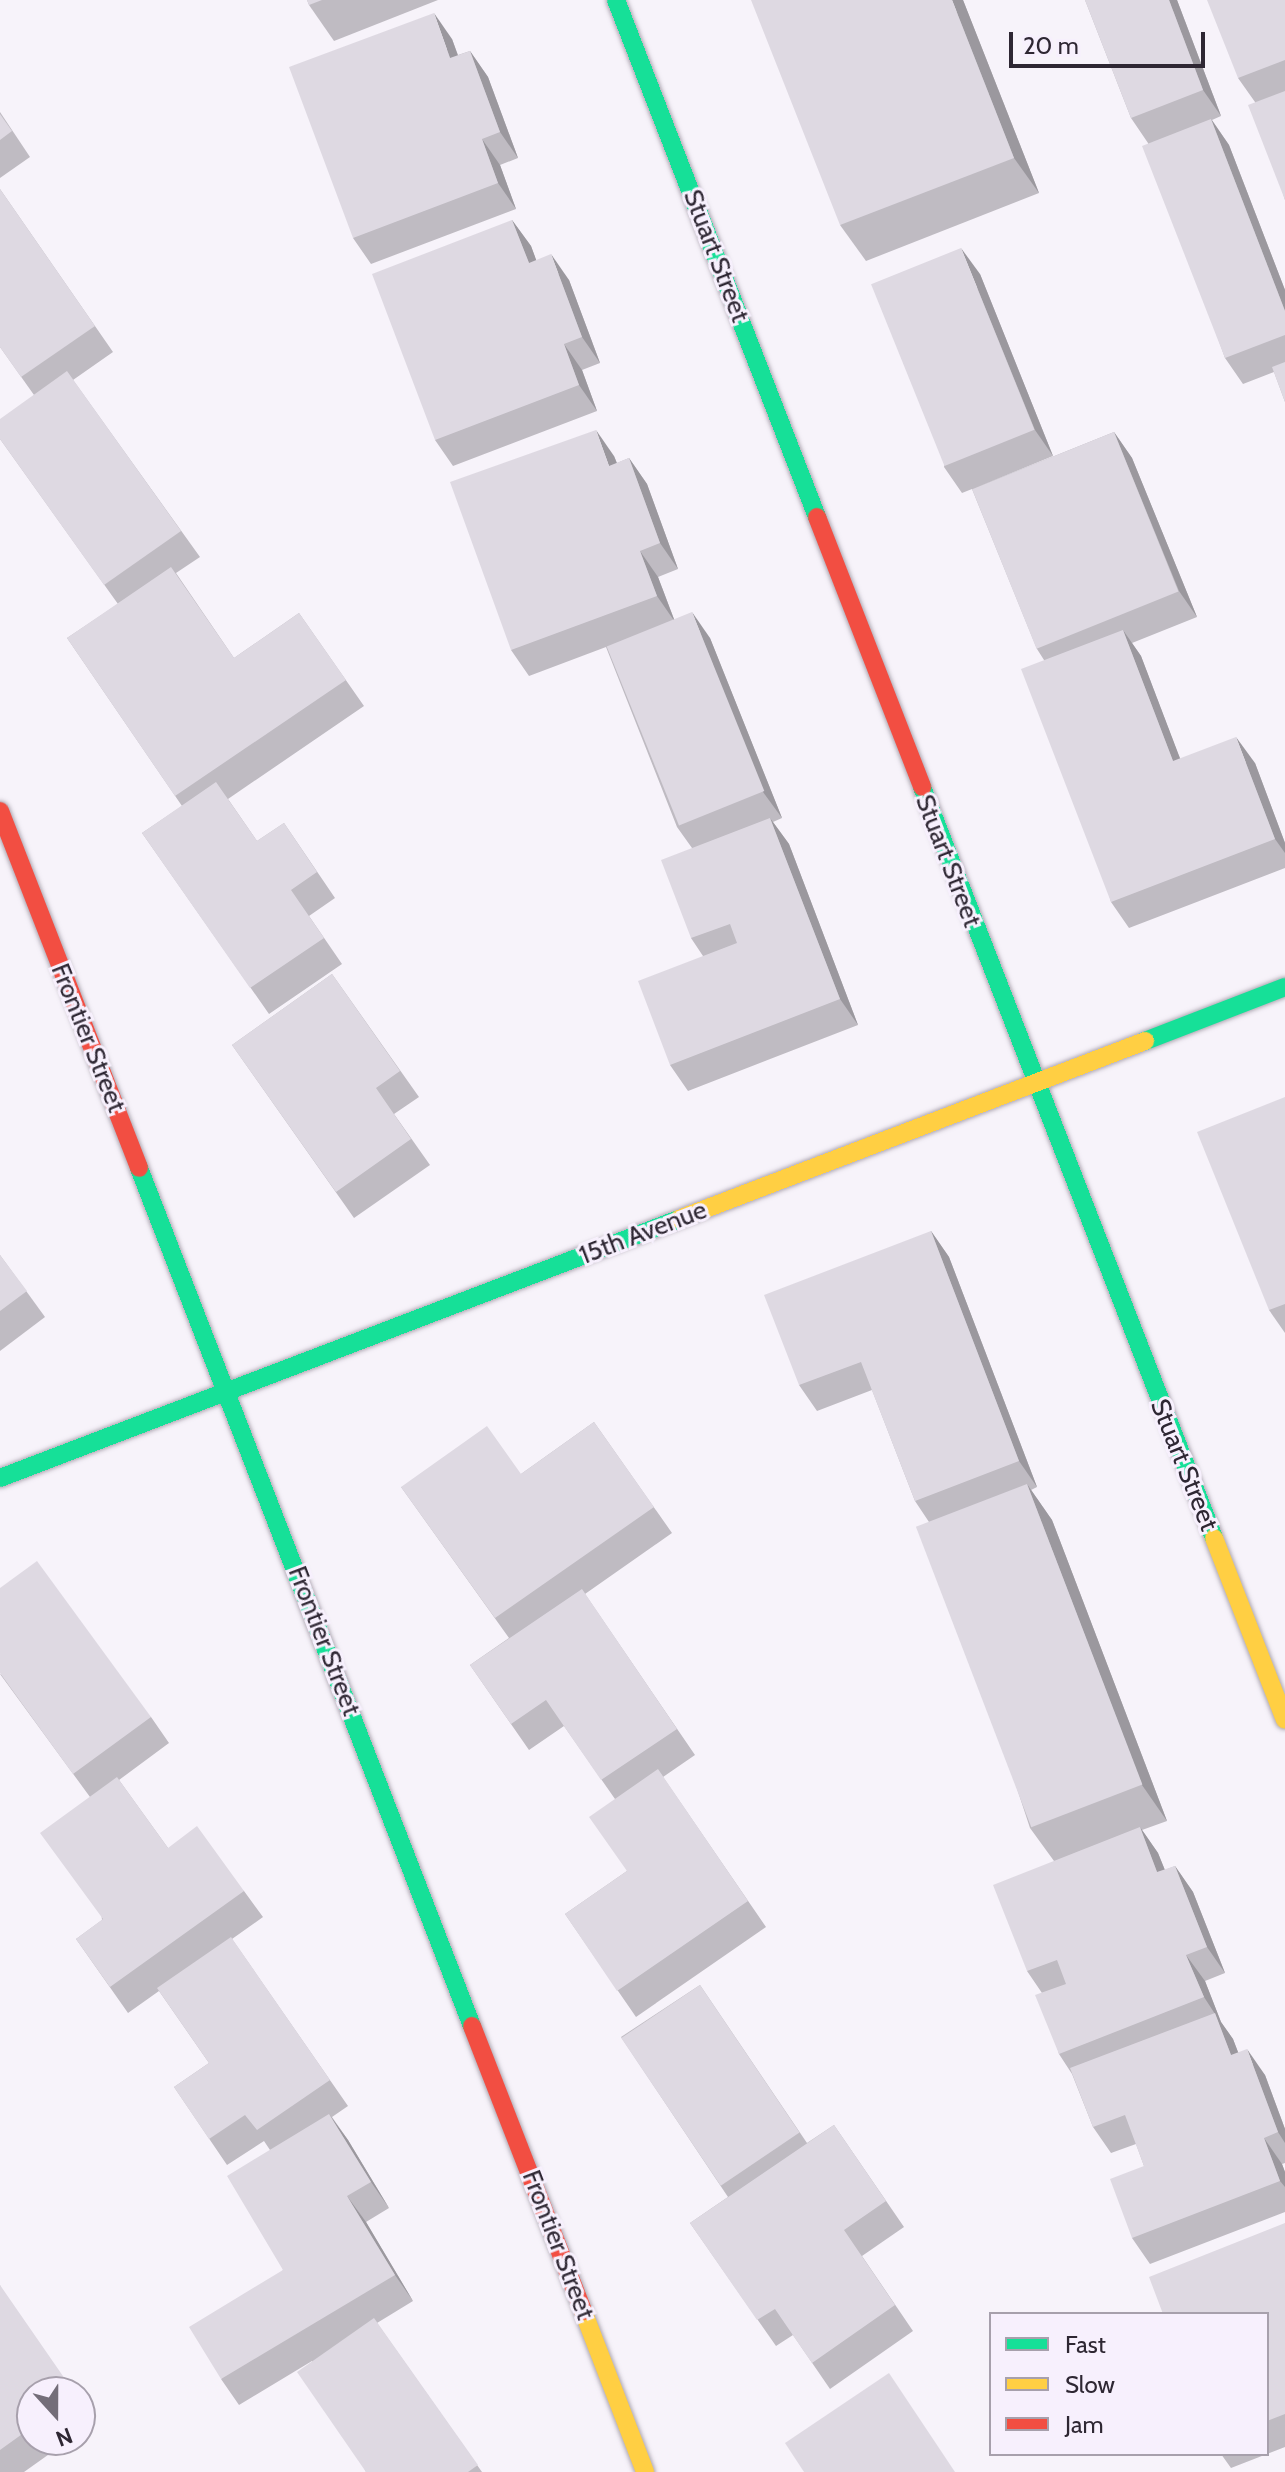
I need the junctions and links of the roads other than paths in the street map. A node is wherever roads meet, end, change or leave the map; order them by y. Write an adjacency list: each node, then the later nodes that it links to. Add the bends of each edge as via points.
1 (616, 0): 4 (street, Stuart Street)
2 (0, 811): 5 (street, Frontier Street)
3 (1285, 987): 4 (street, 15th Avenue)
4 (1033, 1084): 5 (street, 15th Avenue); 7 (street, Stuart Street)
5 (228, 1392): 6 (street, 15th Avenue); 8 (street, Frontier Street)
6 (0, 1478)
7 (1285, 1720)
8 (645, 2472)

